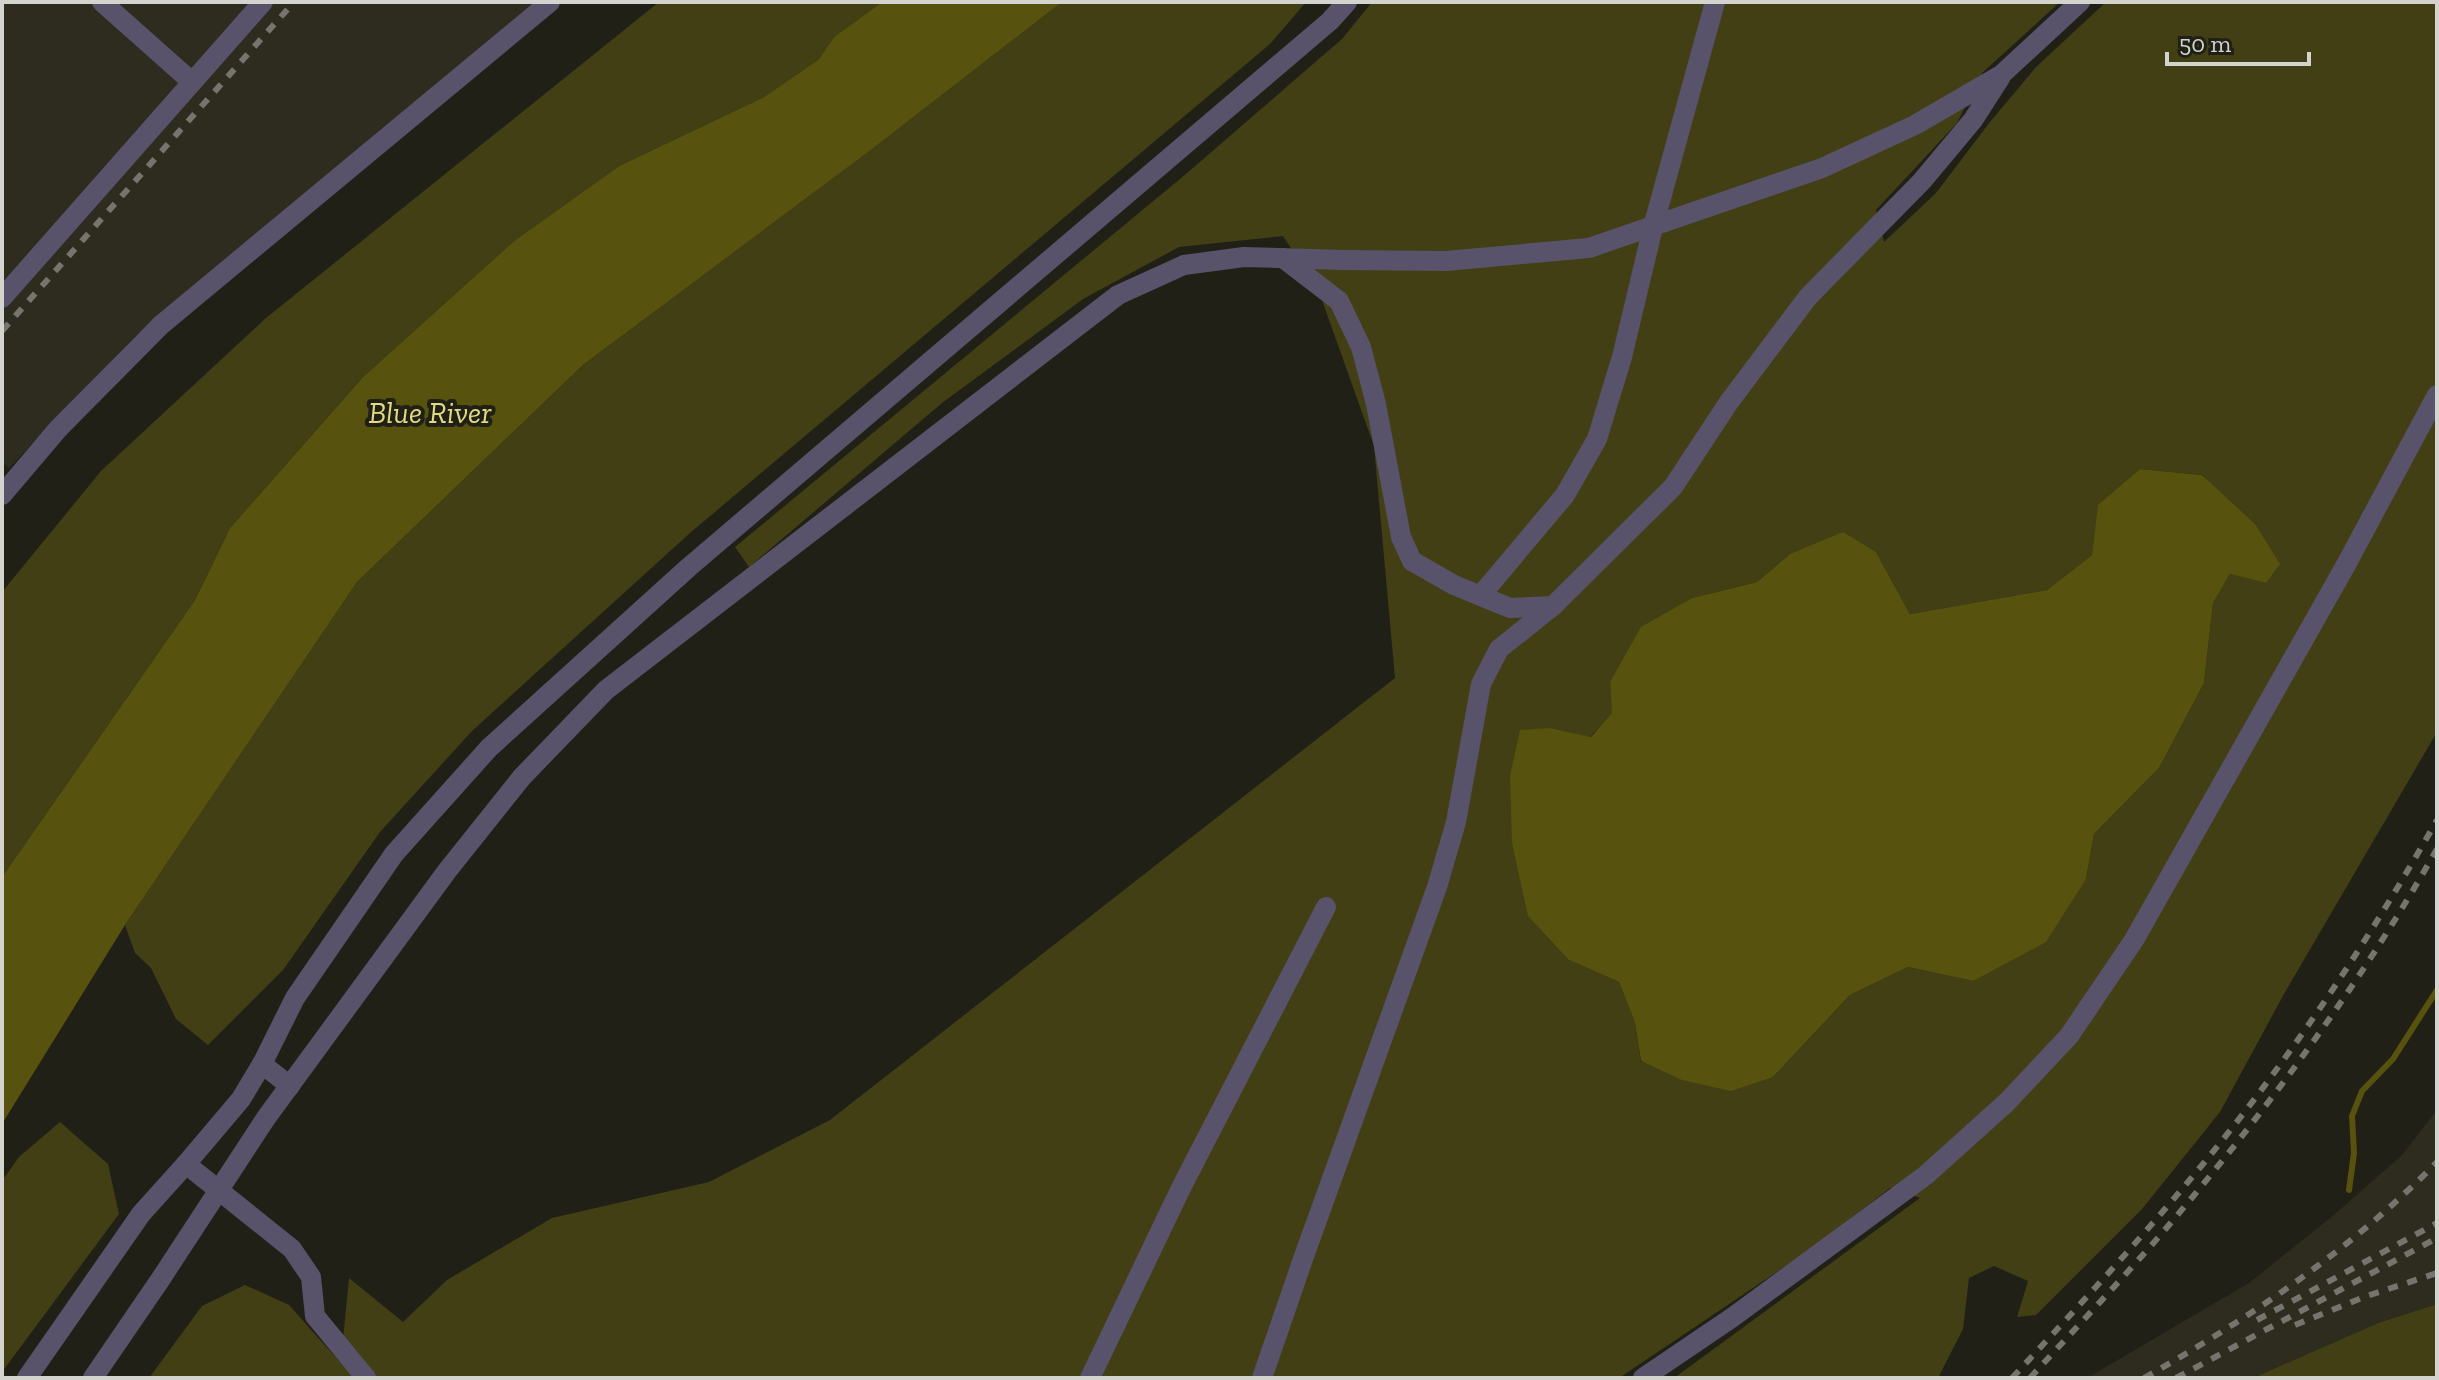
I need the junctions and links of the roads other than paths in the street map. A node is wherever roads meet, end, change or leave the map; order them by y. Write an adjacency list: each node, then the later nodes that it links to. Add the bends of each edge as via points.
1 (102, 2): 8 (street)
2 (263, 2): 8 (street)
3 (550, 2): 13 (street, via 161,325 58,429)
4 (1347, 2): 17 (street, via 1097,222 689,567 489,748 394,854 295,998)
5 (1715, 2): 9 (street)
6 (2080, 2): 7 (street)
7 (2001, 75): 9 (street, via 1915,125 1822,168); 15 (street, via 1973,120 1922,181 1808,297 1673,487)
8 (192, 82): 11 (street)
9 (1653, 227): 10 (street, via 1589,248 1446,261); 14 (street, via 1597,439 1565,495)
10 (1283, 258): 14 (street, via 1339,301 1361,347 1401,537 1412,561); 18 (street, via 1184,265 1118,295 606,690 522,777)
11 (2, 298)
12 (2437, 395): 26 (street, via 2149,913 2069,1036 2007,1102 1926,1175)
13 (2, 495)
14 (1481, 595): 15 (street, via 1510,608)
15 (1553, 606): 25 (street, via 1499,649 1481,684 1456,822 1437,887)
16 (1326, 907): 24 (street)
17 (262, 1064): 18 (street); 19 (street, via 241,1099)
18 (290, 1086): 20 (street)
19 (186, 1164): 20 (street); 21 (street, via 141,1214)
20 (219, 1190): 22 (street); 23 (street, via 292,1249 311,1277 315,1316)
21 (27, 1378)
22 (93, 1378)
23 (366, 1378)
24 (1090, 1378)
25 (1262, 1378)
26 (1643, 1378)

